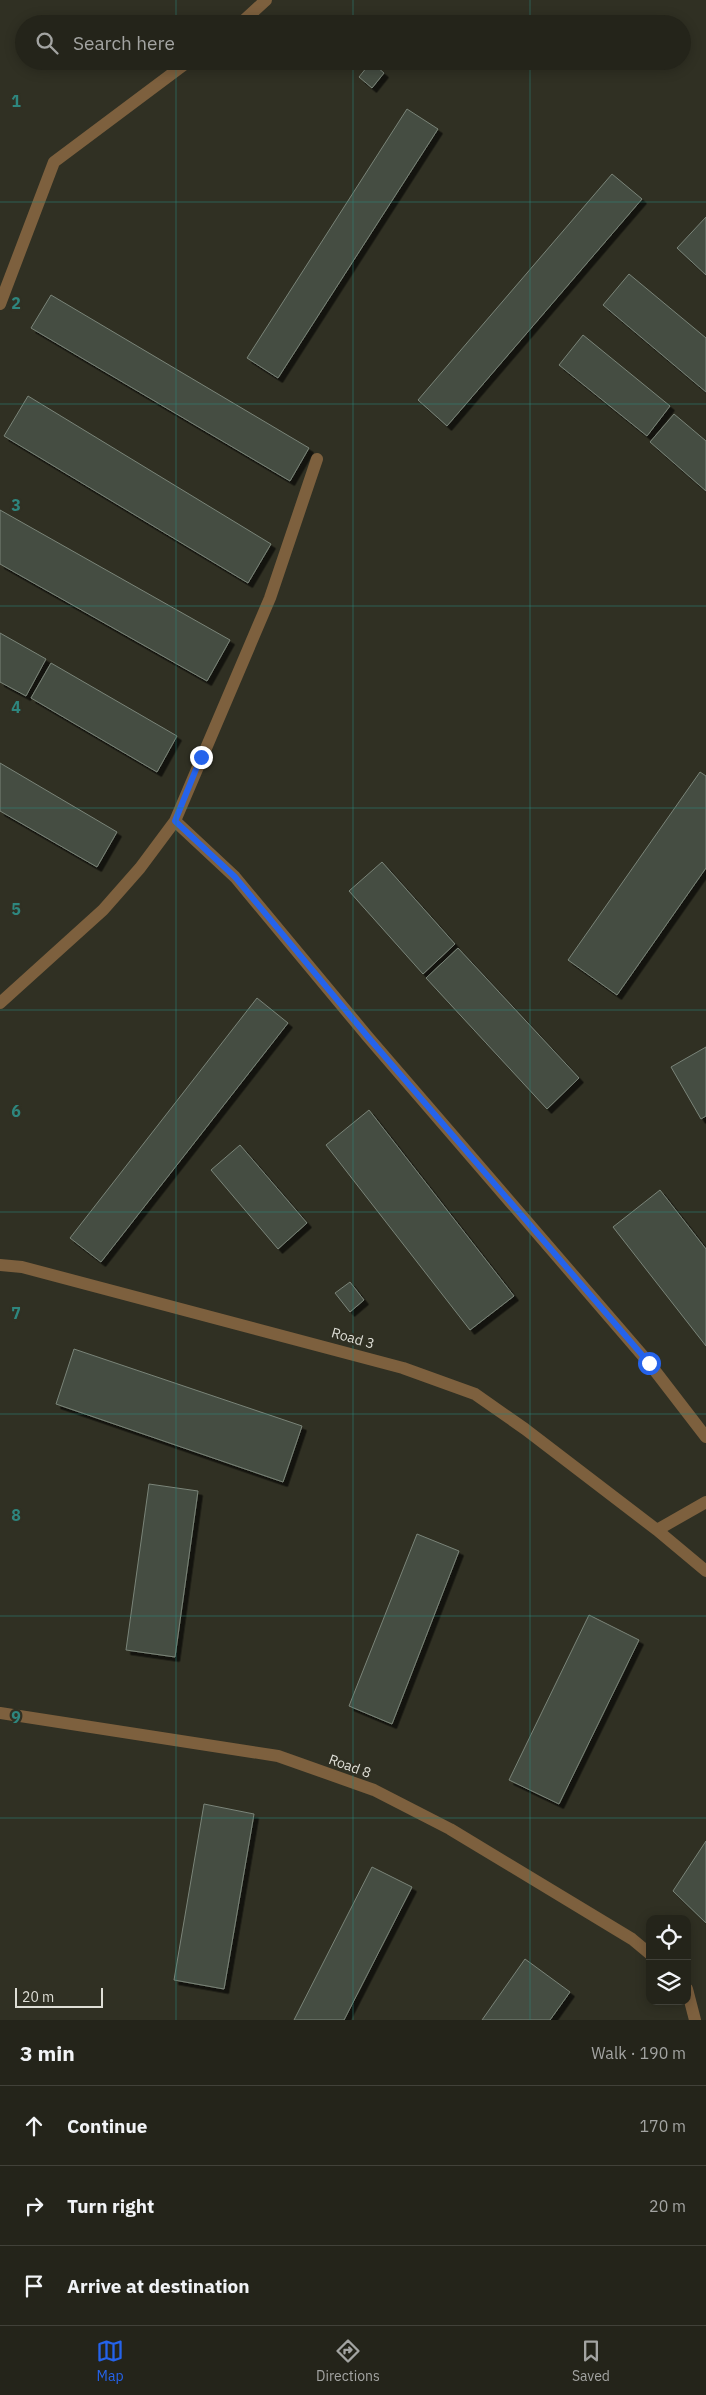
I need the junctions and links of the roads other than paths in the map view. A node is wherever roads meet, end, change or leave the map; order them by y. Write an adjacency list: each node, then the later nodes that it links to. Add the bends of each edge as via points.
1 (256, 0): 3 (street)
2 (266, 0): 3 (street)
3 (251, 15)
4 (177, 70): 5 (street, via 54,162)
5 (0, 304)
6 (317, 459): 7 (street, via 270,598)
7 (175, 821): 8 (street, via 103,910); 10 (street, via 235,877 368,1037 649,1363)
8 (0, 1003)
9 (0, 1265): 12 (street, Road 3, via 294,1338 403,1368 475,1394)
10 (706, 1437)
11 (706, 1502): 12 (street)
12 (657, 1530): 13 (street, Road 3)
13 (706, 1571)
14 (0, 1713): 15 (street, Road 8, via 278,1756 374,1790 450,1829 632,1939)
15 (646, 1951)
16 (691, 2005): 17 (street)
17 (694, 2020)

